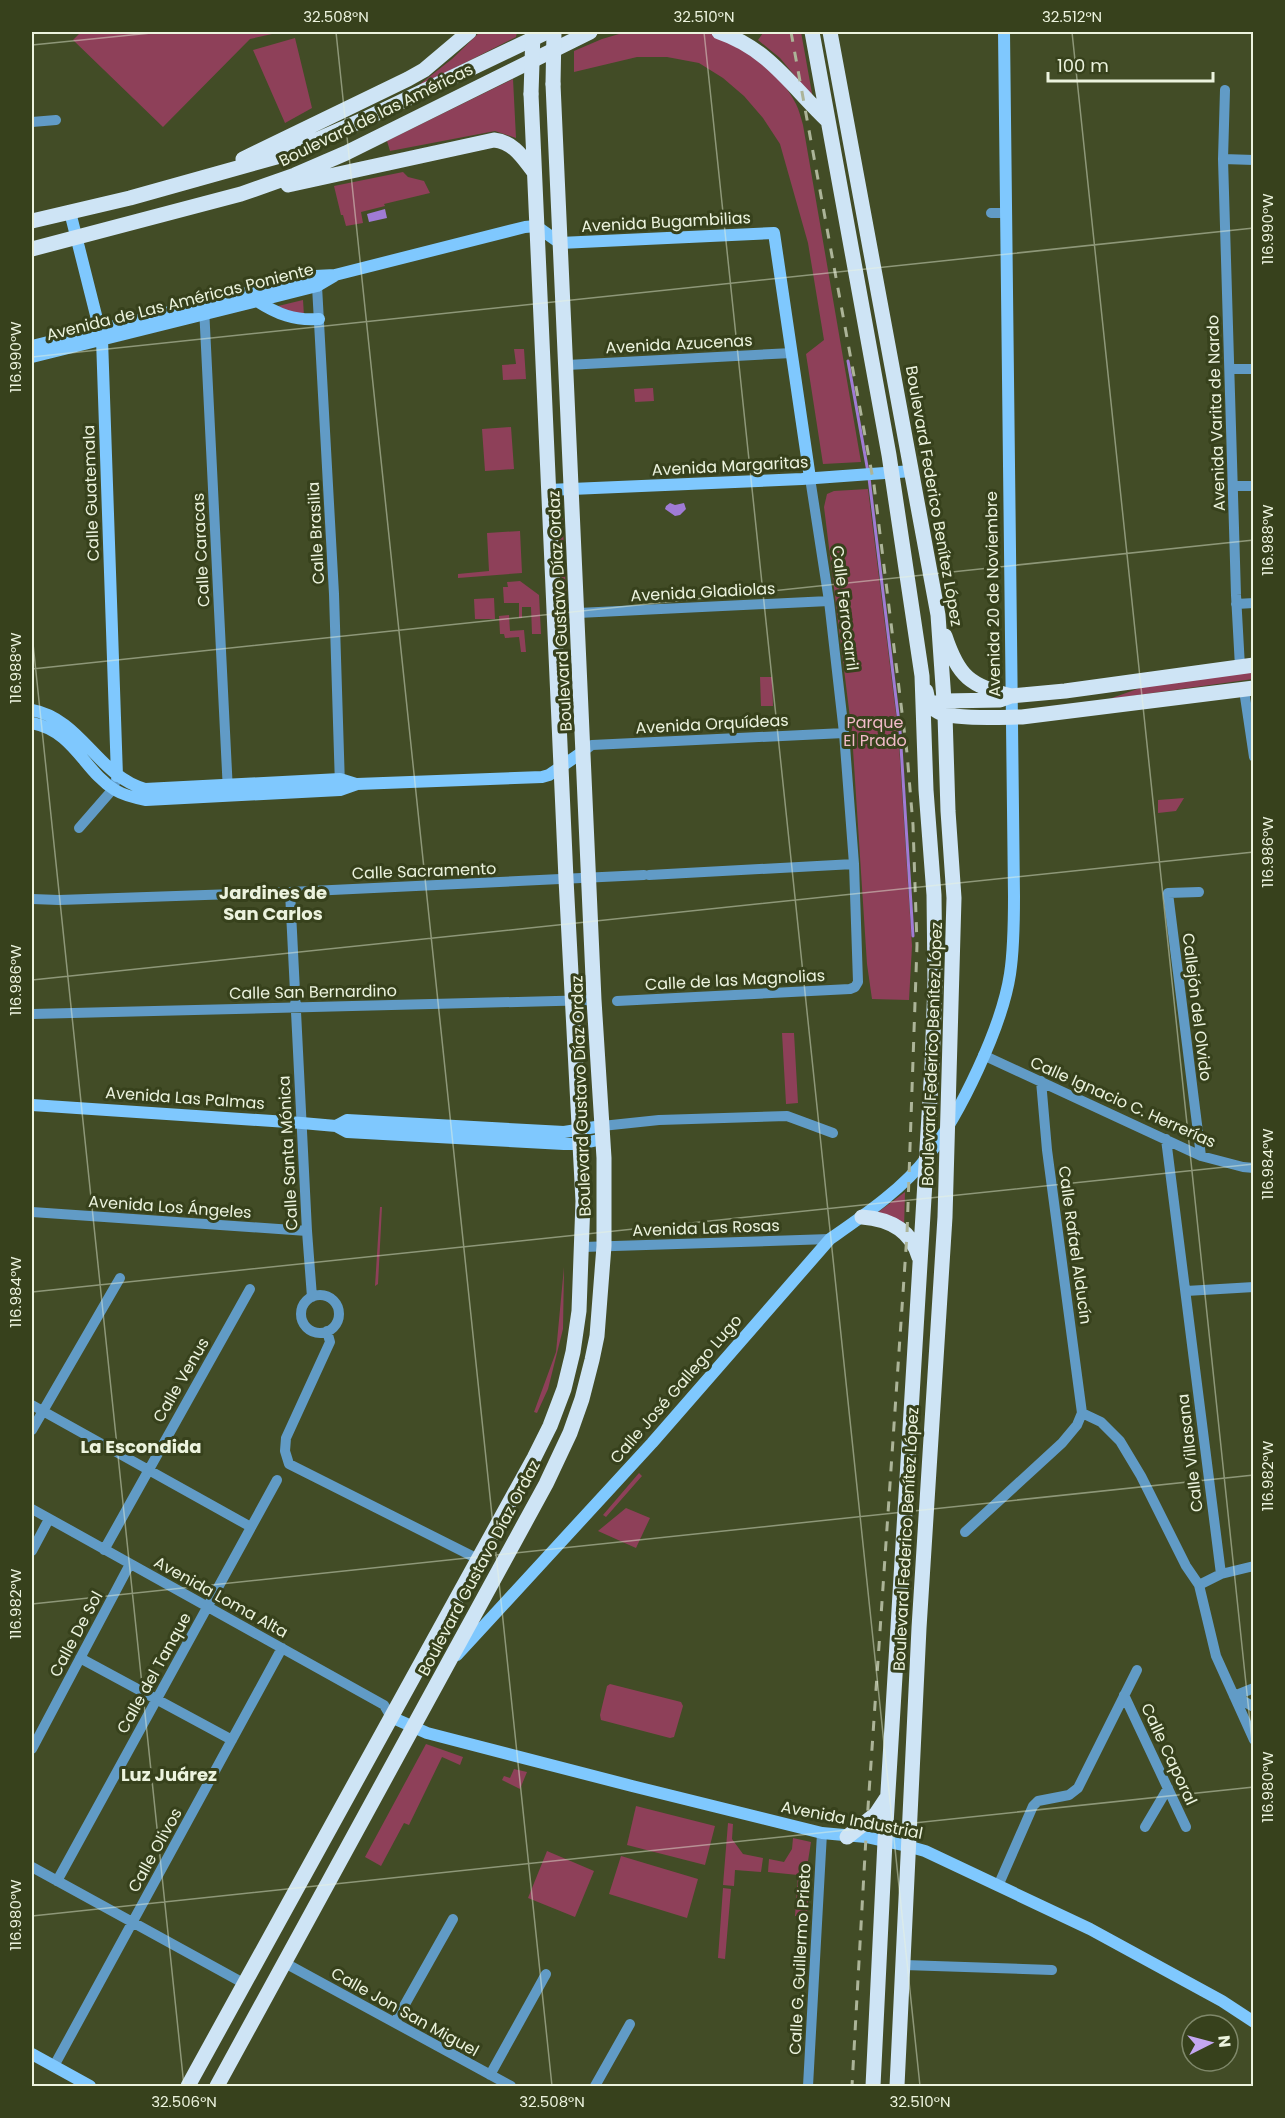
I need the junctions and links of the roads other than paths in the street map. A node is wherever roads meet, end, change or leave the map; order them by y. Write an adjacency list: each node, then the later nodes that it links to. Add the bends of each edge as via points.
1 (469, 32): 11 (main road, via 424,70)
2 (533, 32): 20 (main road, Boulevard Gustavo Díaz Ordaz, bridge)
3 (547, 32): 12 (main road, Boulevard de las Américas)
4 (554, 32): 30 (main road, Boulevard Gustavo Díaz Ordaz, bridge)
5 (590, 32): 16 (main road, Boulevard de las Américas)
6 (720, 32): 14 (main road, via 737,38 768,59)
7 (812, 32): 14 (main road, Boulevard Federico Benítez López)
8 (830, 32): 43 (main road, Boulevard Federico Benítez López)
9 (1004, 32): 25 (street, Avenida 20 de Noviembre)
10 (1225, 90): 17 (street, Avenida Varita de Nardo)
11 (361, 101): 12 (main road); 21 (main road)
12 (365, 118): 16 (main road); 21 (main road, Boulevard de las Américas, via 280,156)
13 (56, 120): 15 (street)
14 (828, 121): 44 (main road, Boulevard Federico Benítez López)
15 (32, 122)
16 (370, 139): 19 (main road, via 377,156); 22 (main road, Boulevard de las Américas)
17 (1223, 159): 18 (street); 41 (street, Avenida Varita de Nardo)
18 (1254, 160)
19 (385, 163): 20 (main road, via 494,140 516,149); 22 (main road)
20 (534, 173): 27 (main road, Boulevard Gustavo Díaz Ordaz)
21 (196, 181): 23 (main road, Boulevard de las Américas)
22 (241, 194): 29 (main road, Boulevard de las Américas)
23 (70, 212): 26 (main road, Boulevard de las Américas); 29 (street, Calle Guatemala)
24 (992, 213): 25 (street)
25 (1006, 213): 58 (street, Avenida 20 de Noviembre)
26 (32, 221)
27 (536, 226): 30 (street); 32 (street, Avenida de Las Américas Poniente); 49 (main road, Boulevard Gustavo Díaz Ordaz)
28 (774, 233): 30 (street, Avenida Bugambilias); 38 (street, Calle Ferrocarril)
29 (76, 237): 31 (main road, Boulevard de las Américas); 36 (street, Calle Guatemala)
30 (560, 243): 40 (main road, Boulevard Gustavo Díaz Ordaz)
31 (32, 249)
32 (316, 281): 33 (street, Avenida de Las Américas Poniente); 34 (street, Avenida de Las Américas Poniente); 35 (street, Calle Brasilia)
33 (256, 301): 34 (street, Avenida de Las Américas Poniente); 35 (street, via 295,319)
34 (204, 308): 36 (street, Avenida de Las Américas Poniente); 72 (street, Calle Caracas)
35 (319, 319): 70 (street, Calle Brasilia)
36 (101, 334): 37 (street, Avenida de Las Américas Poniente); 39 (street, Avenida de Las Américas Poniente); 69 (street, Calle Guatemala)
37 (32, 346)
38 (792, 353): 40 (street, Avenida Azucenas); 45 (street, Calle Ferrocarril)
39 (32, 357)
40 (567, 365): 48 (main road, Boulevard Gustavo Díaz Ordaz)
41 (1230, 369): 42 (street); 46 (street, Avenida Varita de Nardo)
42 (1254, 369)
43 (912, 471): 44 (street, Avenida Margaritas); 54 (main road, Boulevard Federico Benítez López)
44 (892, 472): 45 (street, Avenida Margaritas); 56 (main road, Boulevard Federico Benítez López)
45 (810, 478): 48 (street, Avenida Margaritas); 50 (street, Calle Ferrocarril)
46 (1233, 486): 47 (street); 52 (street, Avenida Varita de Nardo)
47 (1254, 486)
48 (573, 489): 49 (street, Avenida Margaritas); 53 (main road, Boulevard Gustavo Díaz Ordaz)
49 (549, 490): 68 (main road, Boulevard Gustavo Díaz Ordaz)
50 (829, 601): 53 (street, Avenida Gladiolas); 65 (street, Calle Ferrocarril)
51 (1254, 603): 52 (street)
52 (1236, 604): 55 (street, Avenida Varita de Nardo)
53 (578, 613): 66 (main road, Boulevard Gustavo Díaz Ordaz)
54 (938, 615): 58 (main road, via 953,657 969,680 981,688); 59 (main road, Boulevard Federico Benítez López)
55 (1247, 666): 58 (main road)
56 (922, 676): 59 (main road); 64 (main road, Boulevard Federico Benítez López)
57 (1249, 689): 61 (main road); 62 (street)
58 (1011, 696): 59 (main road); 61 (street, Avenida 20 de Noviembre)
59 (940, 707): 61 (main road); 64 (main road); 92 (main road, Boulevard Federico Benítez López, via 954,897 952,1007)
60 (32, 710): 69 (street, via 57,718)
61 (1011, 717): 86 (street, Avenida 20 de Noviembre, via 1013,948 1006,995)
62 (1251, 720): 67 (street)
63 (32, 723): 71 (street, via 53,730)
64 (924, 723): 96 (main road, Boulevard Federico Benítez López, via 934,895)
65 (844, 733): 66 (street, Avenida Orquídeas, via 592,745); 74 (street, Calle Ferrocarril)
66 (584, 751): 68 (street); 75 (main road, Boulevard Gustavo Díaz Ordaz)
67 (1254, 757)
68 (561, 766): 70 (street, via 542,777); 76 (main road, Boulevard Gustavo Díaz Ordaz)
69 (117, 776): 71 (street); 72 (street, via 145,789)
70 (340, 784): 72 (street)
71 (113, 789): 72 (street, via 146,800); 73 (street)
72 (228, 790)
73 (79, 828)
74 (854, 864): 75 (street, Calle Sacramento); 80 (street, Calle Ferrocarril, via 859,978)
75 (589, 878): 76 (street, Calle Sacramento); 82 (main road, Boulevard Gustavo Díaz Ordaz)
76 (566, 879): 77 (street, Calle Sacramento); 81 (main road, Boulevard Gustavo Díaz Ordaz)
77 (290, 892): 79 (street, Calle Sacramento); 84 (street, Calle Santa Mónica)
78 (1199, 892): 95 (street, Callejón del Olvido, via 1168,893)
79 (32, 899)
80 (855, 987): 83 (street, Calle de las Magnolias)
81 (572, 1000): 82 (street, Calle San Bernardino); 84 (street, Calle San Bernardino); 93 (main road, Boulevard Gustavo Díaz Ordaz)
82 (594, 1000): 90 (main road, Boulevard Gustavo Díaz Ordaz)
83 (617, 1001)
84 (296, 1007): 85 (street, Calle San Bernardino); 89 (street, Calle Santa Mónica)
85 (32, 1014)
86 (983, 1055): 87 (street, Calle Ignacio C. Herrerías); 92 (street, Avenida 20 de Noviembre)
87 (1041, 1081): 94 (street, Calle Ignacio C. Herrerías); 113 (street, Calle Rafael Alducín)
88 (32, 1106): 89 (street, Avenida Las Palmas)
89 (302, 1123): 93 (street, Avenida Las Palmas, via 336,1126 347,1120 564,1132); 100 (street, Calle Santa Mónica)
90 (603, 1132): 91 (street, via 659,1120 787,1116); 93 (street, Avenida Las Palmas); 102 (main road, Boulevard Gustavo Díaz Ordaz)
91 (833, 1134)
92 (942, 1134): 96 (street, Calle José Gallego Lugo); 150 (main road, Boulevard Federico Benítez López, via 945,1217)
93 (578, 1137): 103 (main road, Boulevard Gustavo Díaz Ordaz)
94 (1166, 1139): 95 (street, Calle Ignacio C. Herrerías); 108 (street, Calle Villasana)
95 (1202, 1156): 97 (street, Calle Ignacio C. Herrerías)
96 (927, 1157): 99 (street, Calle José Gallego Lugo); 104 (main road, Boulevard Federico Benítez López)
97 (1254, 1168)
98 (32, 1212): 100 (street, Avenida Los Ángeles)
99 (862, 1217): 101 (street, Calle José Gallego Lugo); 104 (main road, via 876,1218 907,1234 913,1240)
100 (307, 1231): 109 (street, Calle Santa Mónica)
101 (830, 1239): 102 (street, Avenida Las Rosas); 131 (street, Calle José Gallego Lugo, via 652,1443)
102 (604, 1246): 103 (street, Avenida Las Rosas); 131 (main road, Boulevard Gustavo Díaz Ordaz, via 597,1336 570,1433)
103 (583, 1247): 123 (main road, Boulevard Gustavo Díaz Ordaz, via 579,1311 564,1389 534,1458)
104 (921, 1266): 144 (main road, Boulevard Federico Benítez López)
105 (120, 1278): 112 (street)
106 (1254, 1287): 108 (street)
107 (250, 1289): 115 (street, Calle Venus)
108 (1186, 1291): 126 (street, Calle Villasana)
109 (312, 1297): 110 (street, via 303,1305 302,1322 312,1331); 110 (street, via 324,1295 338,1307 338,1320)
110 (327, 1331): 123 (street, via 330,1342 286,1438 288,1464)
111 (32, 1405): 112 (street)
112 (42, 1411): 114 (street); 115 (street)
113 (1082, 1413): 120 (street, via 1062,1443); 127 (street, via 1101,1422 1120,1441)
114 (32, 1430)
115 (147, 1469): 119 (street); 121 (street, Calle Venus)
116 (277, 1480): 119 (street, Calle del Tanque)
117 (32, 1509): 118 (street, Avenida Loma Alta)
118 (49, 1519): 121 (street, Avenida Loma Alta); 122 (street)
119 (251, 1527): 128 (street, Calle del Tanque)
120 (965, 1532)
121 (104, 1550): 124 (street, Avenida Loma Alta)
122 (32, 1551)
123 (478, 1559): 138 (main road, Boulevard Gustavo Díaz Ordaz)
124 (130, 1564): 128 (street, Avenida Loma Alta); 130 (street, Calle De Sol)
125 (1254, 1566): 126 (street)
126 (1221, 1574): 127 (street)
127 (1198, 1585): 135 (street, via 1216,1656)
128 (207, 1607): 129 (street, Avenida Loma Alta); 136 (street, Calle del Tanque)
129 (282, 1648): 138 (street, Avenida Loma Alta, via 384,1705); 140 (street, Calle Olivos)
130 (80, 1658): 136 (street); 142 (street, Calle De Sol)
131 (444, 1669): 139 (main road, Boulevard Gustavo Díaz Ordaz)
132 (1137, 1670): 134 (street)
133 (1254, 1688): 135 (street)
134 (1124, 1695): 143 (street, Calle Caporal); 153 (street, via 1078,1788 1069,1795 1038,1801 1033,1806)
135 (1234, 1696): 137 (street); 141 (street)
136 (157, 1699): 140 (street); 152 (street, Calle del Tanque)
137 (1254, 1707)
138 (391, 1717): 139 (street, Avenida Industrial); 160 (main road, Boulevard Gustavo Díaz Ordaz)
139 (413, 1728): 147 (street, Avenida Industrial); 156 (main road, Boulevard Gustavo Díaz Ordaz)
140 (232, 1740): 155 (street, Calle Olivos)
141 (1254, 1740)
142 (32, 1749)
143 (1168, 1788): 145 (street); 146 (street, Calle Caporal)
144 (888, 1796): 148 (main road, via 876,1814); 149 (main road, Boulevard Federico Benítez López)
145 (1145, 1827)
146 (1186, 1827)
147 (822, 1833): 148 (street, Avenida Industrial); 172 (street, Calle G. Guillermo Prieto)
148 (847, 1837): 149 (street, Avenida Industrial)
149 (885, 1841): 150 (street, Avenida Industrial); 173 (main road, Boulevard Federico Benítez López)
150 (907, 1845): 153 (street, Avenida Industrial); 157 (main road, Boulevard Federico Benítez López)
151 (32, 1868): 152 (street)
152 (57, 1881): 155 (street)
153 (998, 1886): 162 (street, Avenida Industrial, via 1090,1929)
154 (453, 1919): 161 (street)
155 (133, 1922): 160 (street); 165 (street, Calle Olivos)
156 (285, 1963): 161 (street, Calle Jon San Miguel); 169 (main road, Boulevard Gustavo Díaz Ordaz)
157 (904, 1965): 158 (street); 174 (main road, Boulevard Federico Benítez López)
158 (1052, 1970)
159 (546, 1974): 166 (street)
160 (245, 1984): 168 (main road, Boulevard Gustavo Díaz Ordaz)
161 (395, 2022): 166 (street, Calle Jon San Miguel)
162 (1254, 2022)
163 (630, 2024): 171 (street)
164 (32, 2054): 165 (street)
165 (54, 2066): 167 (street)
166 (490, 2075): 170 (street, Calle Jon San Miguel)
167 (90, 2086)
168 (188, 2086)
169 (217, 2086)
170 (511, 2086)
171 (595, 2086)
172 (808, 2086)
173 (873, 2086)
174 (897, 2086)

